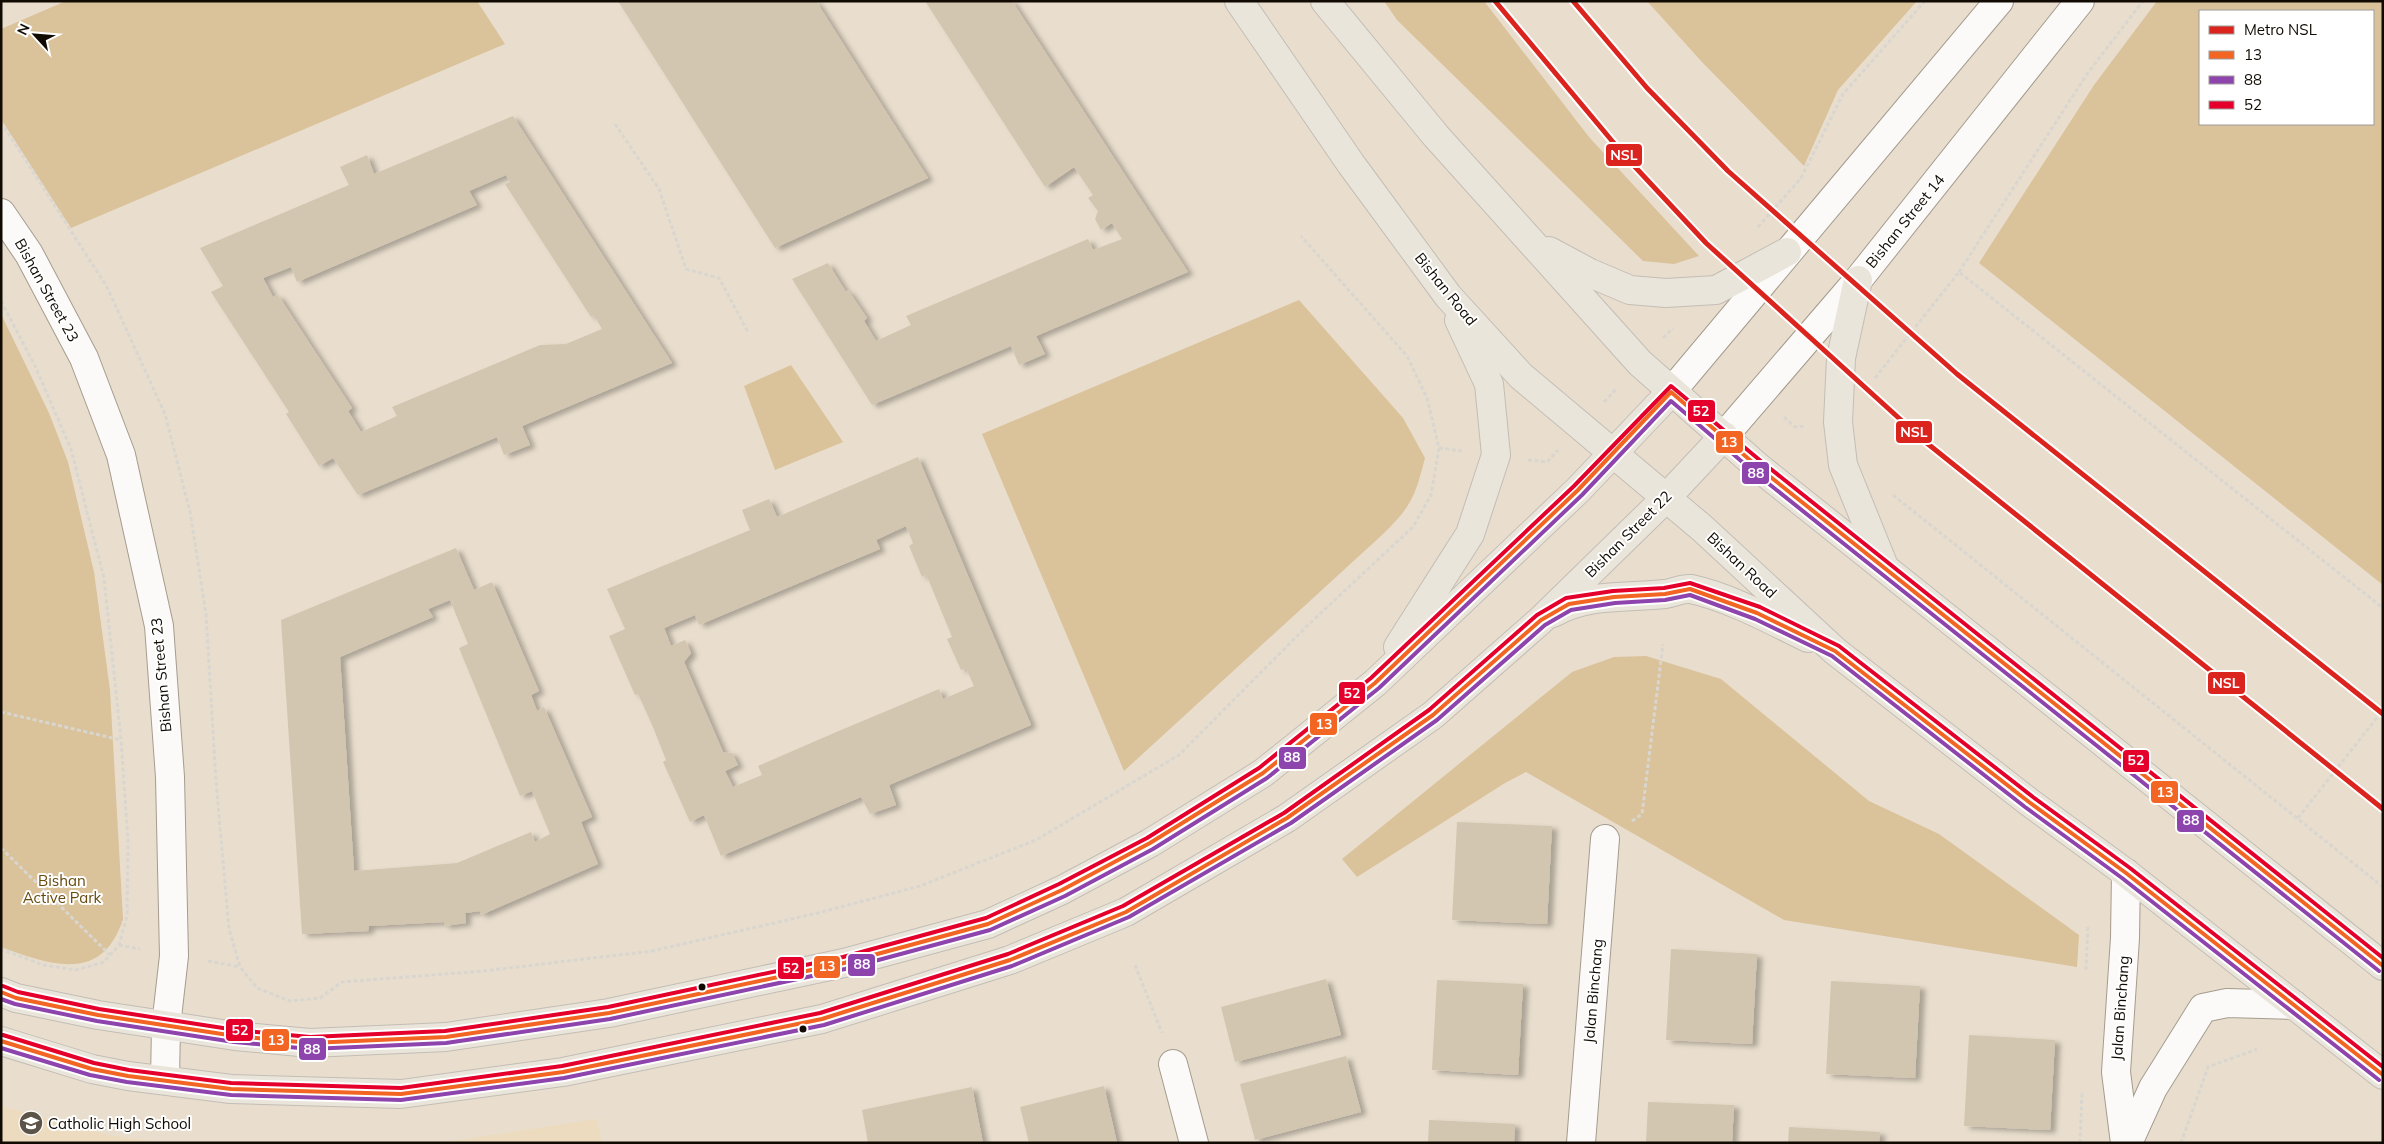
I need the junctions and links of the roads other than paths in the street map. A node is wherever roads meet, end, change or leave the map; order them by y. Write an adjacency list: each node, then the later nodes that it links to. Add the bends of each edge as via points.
1 (1239, 1): 9 (main road, Bishan Road)
2 (1325, 1): 6 (main road, via 1436,136)
3 (1999, 1): 7 (street, via 1894,130)
4 (2080, 1): 8 (street, Bishan Street 14)
5 (1, 212): 23 (street, Bishan Street 23, via 28,254 84,358 121,455 159,626 170,777 174,956)
6 (1530, 241): 7 (main road, via 1630,290 1666,293 1716,290); 10 (main road, via 1640,363)
7 (1787, 252): 10 (street)
8 (1858, 280): 11 (street, Bishan Street 14); 14 (main road, via 1841,358 1838,422 1843,465)
9 (1448, 296): 12 (main road, Bishan Road, via 1521,376); 17 (main road, via 1489,384 1496,455 1470,534)
10 (1671, 392): 11 (main road); 12 (main road)
11 (1724, 436): 13 (main road, Bishan Street 22); 14 (main road, via 1758,467)
12 (1612, 453): 13 (main road, Bishan Road); 17 (main road, via 1578,490)
13 (1666, 498): 15 (main road, Bishan Street 22); 16 (main road, Bishan Road)
14 (1883, 564): 20 (main road, via 2078,724)
15 (1540, 620): 16 (main road, via 1569,604 1690,589 1757,613); 27 (main road, Bishan Street 22, via 1433,715 1287,818 1126,912 1010,960 822,1019 544,1074 401,1094 231,1089)
16 (1835, 651): 19 (main road, Bishan Road)
17 (1375, 683): 23 (main road, via 1262,774 1150,842 1062,890 988,924 844,963 609,1013 446,1037 310,1043)
18 (1605, 839): 29 (street, Jalan Binchang)
19 (2126, 873): 22 (main road, Bishan Road); 30 (street, Jalan Binchang, via 2116,1072)
20 (2383, 966)
21 (1, 992): 23 (main road, via 98,1015)
22 (2294, 1005): 26 (main road, Bishan Road); 30 (street, Jalan Binchang, via 2227,1003 2203,1008 2153,1088)
23 (166, 1026): 27 (street, Bishan Street 23)
24 (1, 1041): 27 (main road, Bishan Street 22, via 92,1069)
25 (1174, 1064): 28 (street)
26 (2383, 1075)
27 (164, 1079)
28 (1194, 1143)
29 (1581, 1143)
30 (2127, 1143)

